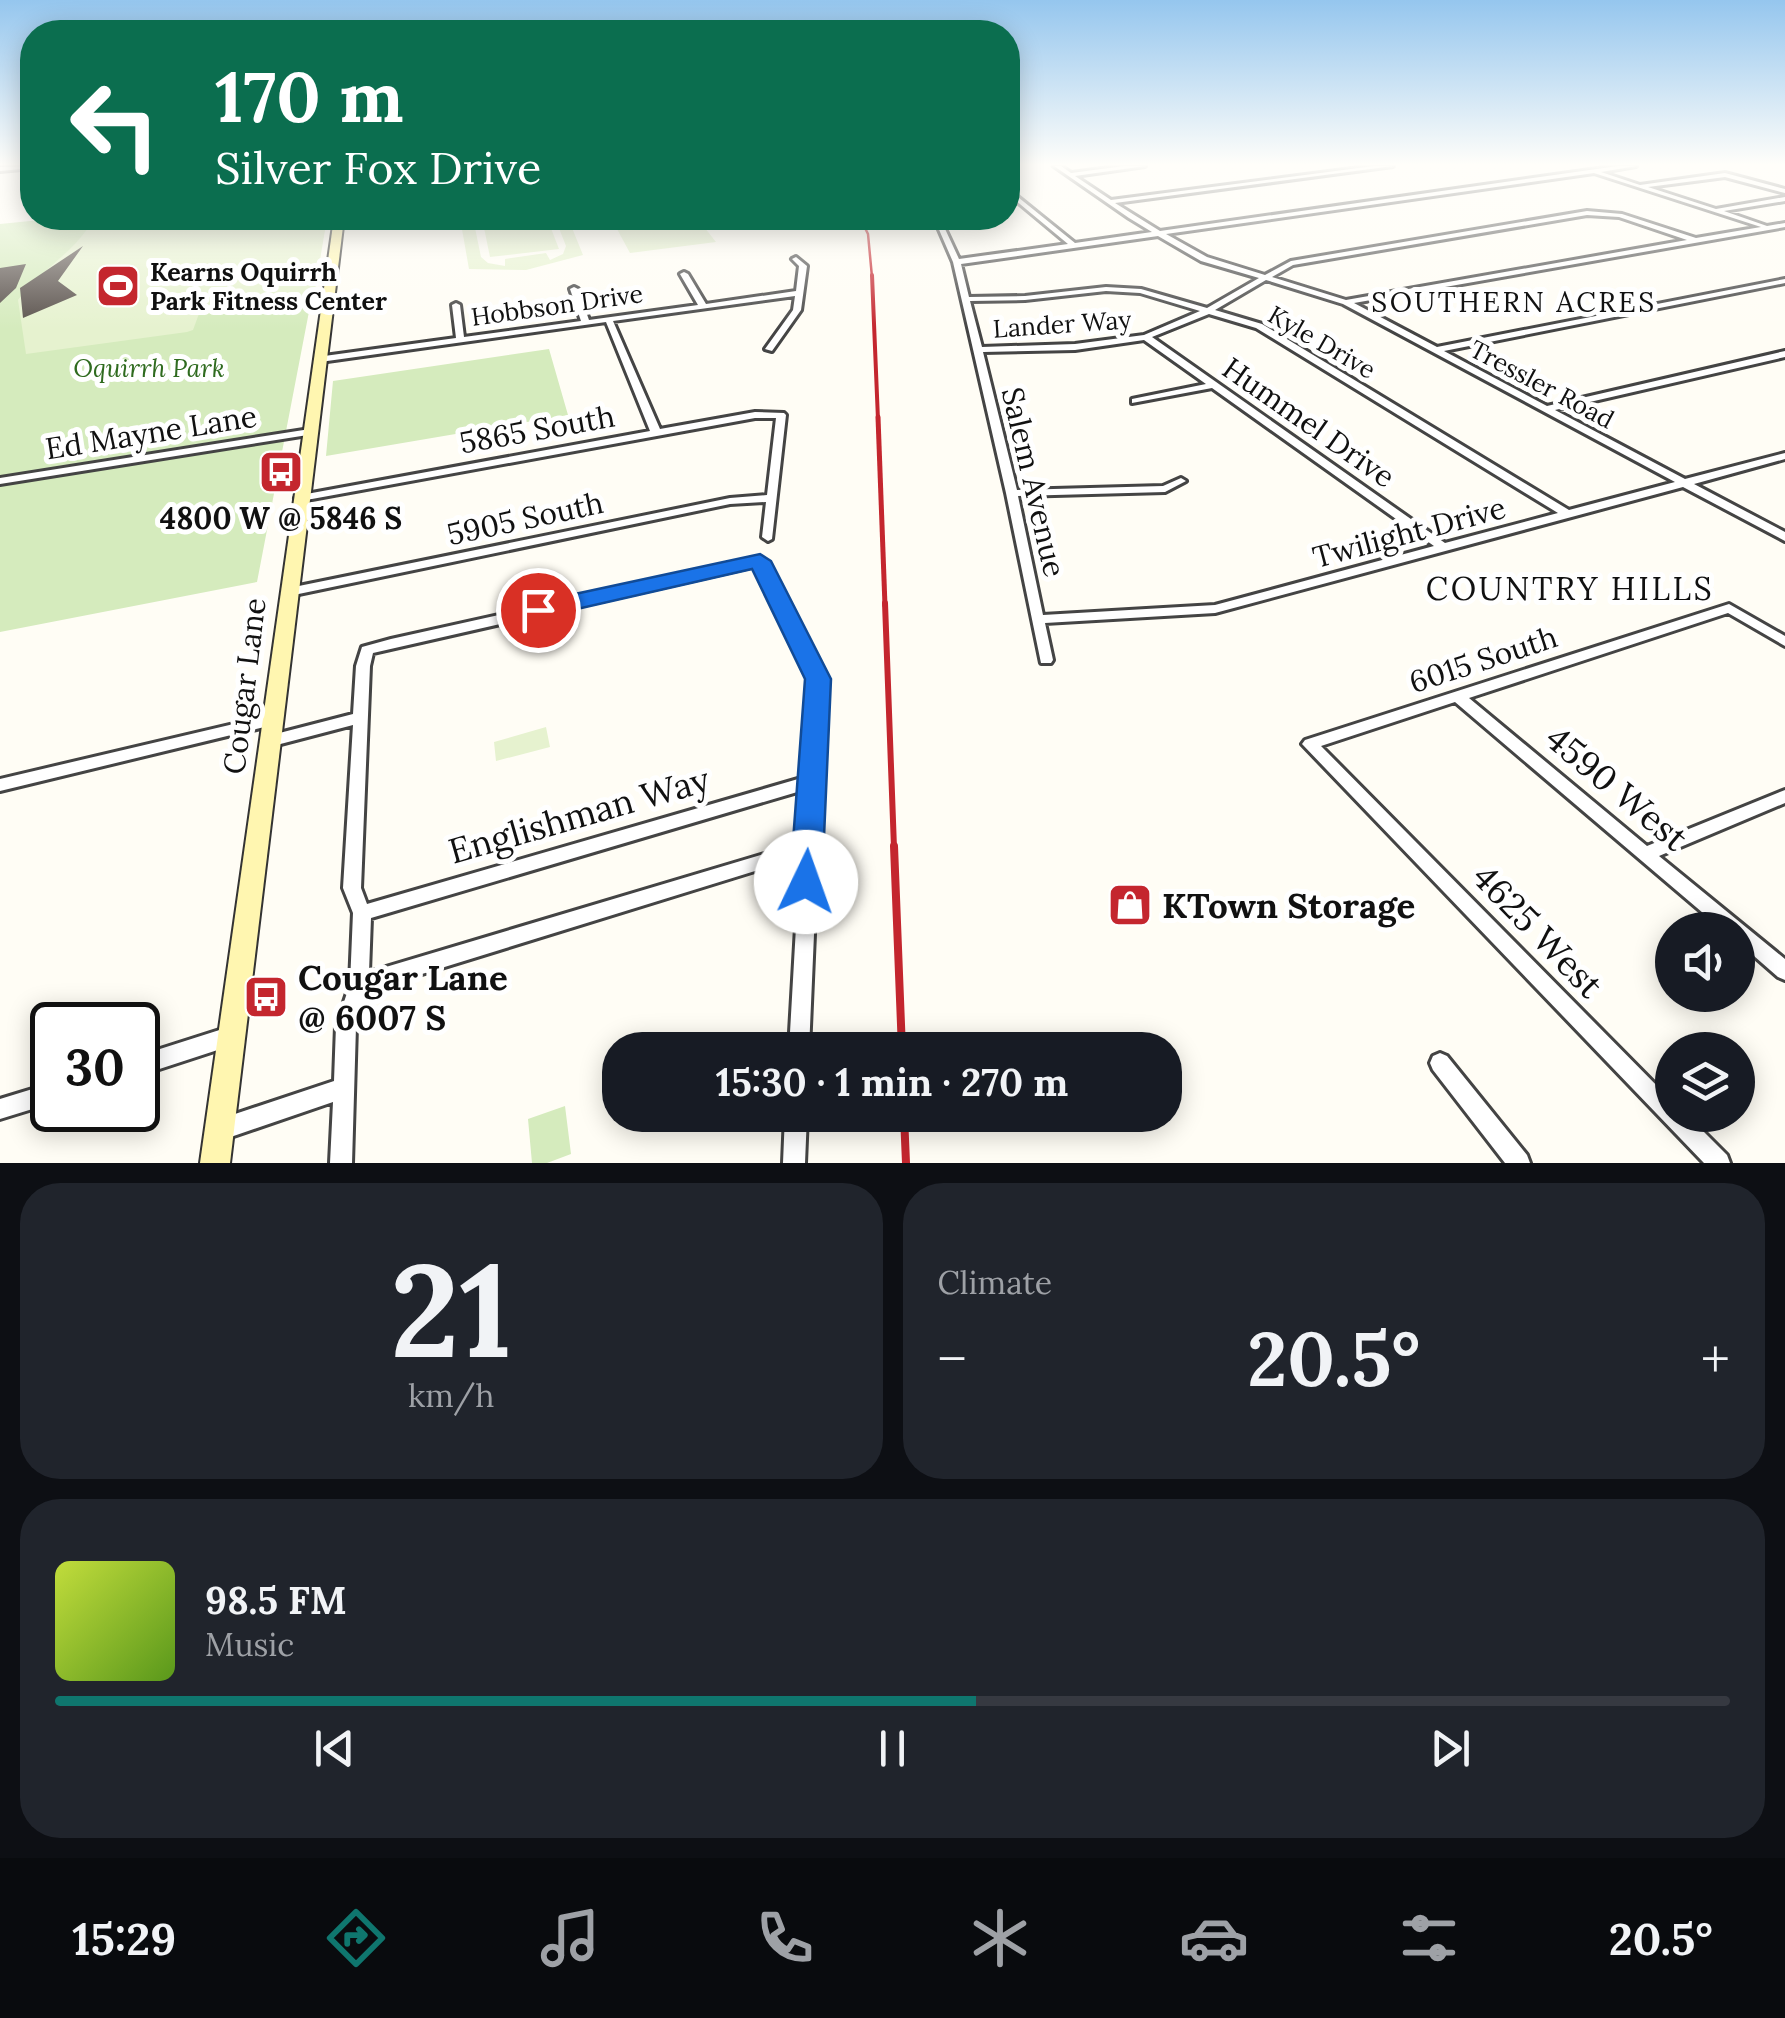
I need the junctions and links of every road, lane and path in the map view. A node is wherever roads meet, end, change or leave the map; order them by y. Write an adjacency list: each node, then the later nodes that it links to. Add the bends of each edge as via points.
1 (1043, 220): 13 (street)
2 (1139, 220): 11 (street, Tressler Road)
3 (1249, 220): 11 (street)
4 (1544, 220): 17 (street, Lander Way, via 1308,259)
5 (1630, 220): 12 (street, Lander Way)
6 (1746, 220): 7 (street)
7 (1769, 228): 8 (street); 12 (street)
8 (1785, 229)
9 (337, 230): 34 (main road, Cougar Lane)
10 (943, 230): 15 (street, Salem Avenue)
11 (1159, 233): 13 (street); 17 (street, Tressler Road, via 1204,259)
12 (1697, 241): 22 (street)
13 (1073, 245): 15 (street)
14 (796, 259): 20 (street, via 803,266)
15 (957, 262): 21 (street, Salem Avenue)
16 (684, 274): 24 (street)
17 (1264, 277): 22 (street, Tressler Road); 25 (street, Lander Way)
18 (1785, 281): 32 (street)
19 (574, 289): 27 (street)
20 (800, 293): 24 (street, Hobbson Drive); 30 (street, via 797,310)
21 (966, 299): 25 (street, Kyle Drive, via 1120,289); 31 (street, Salem Avenue)
22 (1346, 302): 32 (street, Tressler Road)
23 (456, 304): 29 (street)
24 (702, 304): 26 (street, Hobbson Drive)
25 (1208, 310): 28 (street, Lander Way); 47 (street, Kyle Drive, via 1259,326)
26 (608, 318): 27 (street, Hobbson Drive); 39 (street)
27 (585, 321): 29 (street, Hobbson Drive)
28 (1146, 337): 31 (street, Lander Way); 35 (street, Hummel Drive)
29 (460, 339): 34 (street, Hobbson Drive)
30 (769, 349)
31 (977, 350): 44 (street, Salem Avenue)
32 (1436, 350): 37 (street, Tressler Road)
33 (1785, 354): 37 (street)
34 (320, 359): 38 (main road, Cougar Lane)
35 (1214, 385): 36 (street); 50 (street, Hummel Drive)
36 (1134, 402)
37 (1546, 409): 43 (street, Tressler Road)
38 (310, 432): 41 (street, Ed Mayne Lane); 45 (main road, Cougar Lane)
39 (656, 433): 45 (street, 5865 South); 46 (street, 5865 South, via 782,415)
40 (1785, 456): 43 (street, Twilight Drive)
41 (0, 481)
42 (1181, 482): 44 (street, via 1165,489)
43 (1684, 483): 47 (street, Twilight Drive); 49 (street, Tressler Road)
44 (1012, 493): 52 (street, Salem Avenue)
45 (301, 498): 51 (main road, Cougar Lane)
46 (772, 498): 48 (street); 51 (street, 5905 South, via 730,501)
47 (1569, 514): 50 (street, Twilight Drive)
48 (768, 537)
49 (1785, 537)
50 (1444, 548): 52 (street, Twilight Drive, via 1215,609)
51 (289, 592): 57 (main road, Cougar Lane)
52 (1040, 618): 54 (street, Salem Avenue)
53 (1785, 642): 55 (street, 6015 South, via 1728,608)
54 (1046, 660)
55 (1457, 696): 58 (street, 6015 South); 63 (street, 4590 West)
56 (360, 718): 57 (street); 59 (street, via 367,650 760,561 818,679); 64 (street, via 352,888)
57 (271, 731): 60 (street); 70 (main road, Cougar Lane)
58 (1310, 744): 82 (street, 4625 West)
59 (814, 781): 62 (street); 64 (street, Englishman Way)
60 (0, 784)
61 (1785, 796): 63 (street)
62 (807, 848): 68 (street); 69 (street)
63 (1645, 854): 65 (street, 4590 West)
64 (362, 912): 68 (street)
65 (1714, 912)
66 (1755, 946): 67 (street, 4590 West)
67 (1785, 971)
68 (358, 984): 73 (street, via 346,1026)
69 (800, 1032)
70 (232, 1036): 71 (street); 76 (main road, Cougar Lane)
71 (160, 1059)
72 (1440, 1063): 81 (street)
73 (344, 1088): 76 (street); 79 (street)
74 (30, 1099): 75 (street)
75 (0, 1109)
76 (220, 1130): 78 (main road, Cougar Lane)
77 (795, 1132): 80 (street)
78 (215, 1163)
79 (341, 1163)
80 (794, 1163)
81 (1519, 1163)
82 (1719, 1163)

